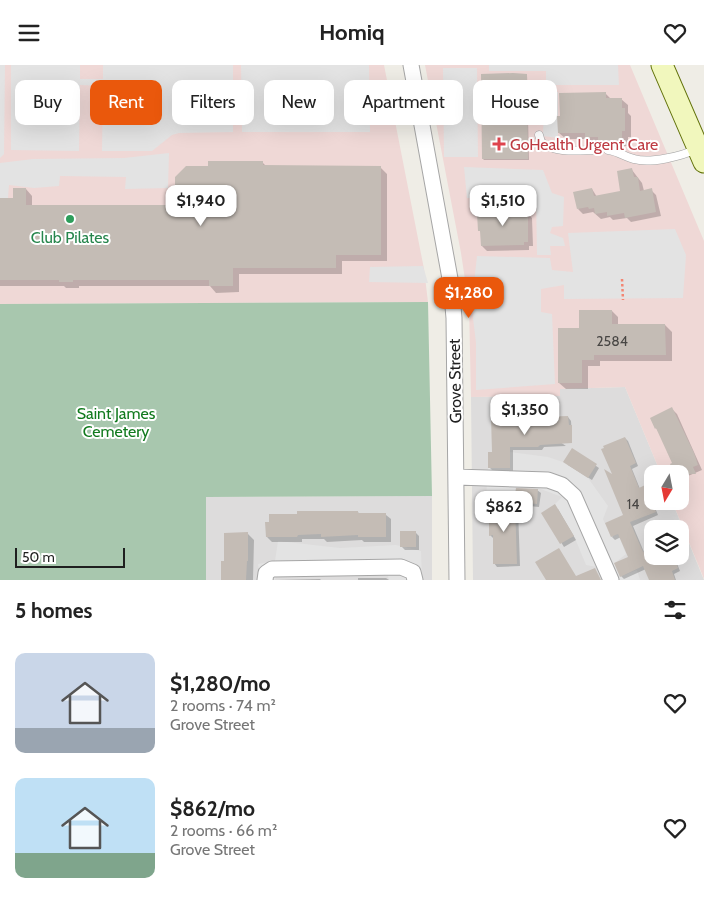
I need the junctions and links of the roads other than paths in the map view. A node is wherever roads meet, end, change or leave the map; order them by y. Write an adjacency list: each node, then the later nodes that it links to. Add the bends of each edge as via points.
1 (410, 65): 7 (street, Grove Street, via 450,284 455,340)
2 (662, 65): 6 (main road)
3 (539, 135): 4 (lane, via 541,142 550,148)
4 (598, 150)
5 (608, 151): 6 (lane, via 635,160)
6 (701, 155)
7 (456, 477): 10 (street, Grove Street); 11 (street, via 548,480 562,485 574,496)
8 (265, 580): 9 (street, via 268,570 277,568 401,567 412,572)
9 (415, 580)
10 (457, 580)
11 (611, 580)

